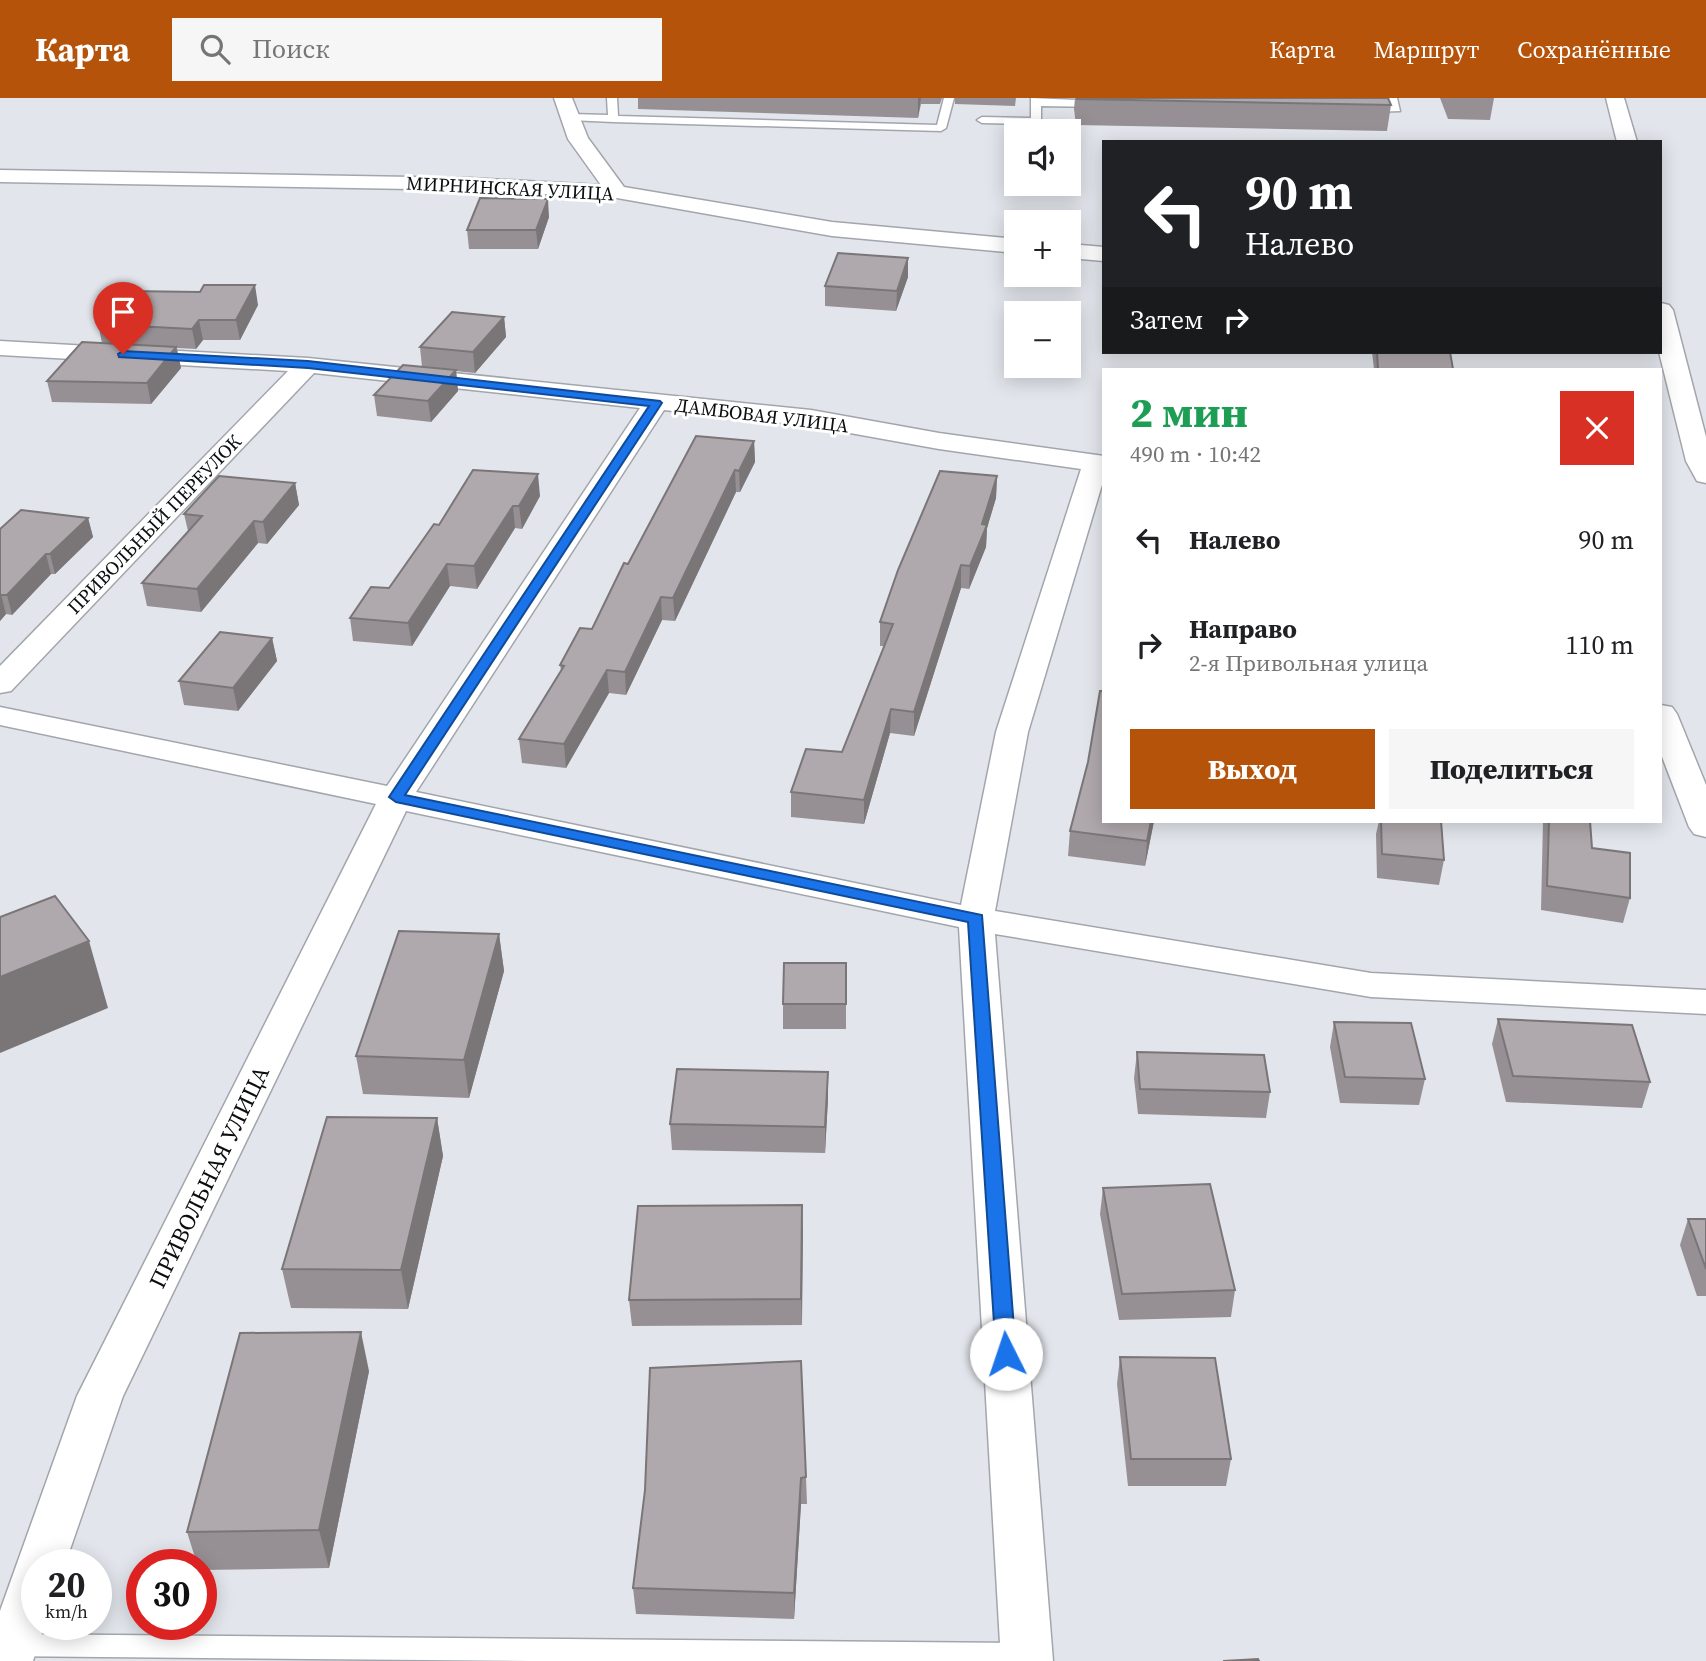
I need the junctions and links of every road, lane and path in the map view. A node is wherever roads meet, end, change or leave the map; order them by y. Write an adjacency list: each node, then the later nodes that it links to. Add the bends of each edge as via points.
1 (563, 98): 9 (street)
2 (612, 98): 10 (lane)
3 (949, 98): 10 (lane, via 941,128)
4 (1392, 98): 8 (lane, via 1397,109)
5 (1615, 98): 12 (street)
6 (1036, 100): 7 (lane); 11 (lane, via 1036,121)
7 (1106, 104)
8 (1355, 108)
9 (570, 117): 10 (lane); 14 (street, via 578,139)
10 (613, 119)
11 (982, 120)
12 (1626, 140)
13 (0, 176): 14 (street, МИРНИНСКАЯ УЛИЦА, via 456,184)
14 (617, 192): 15 (street, МИРНИНСКАЯ УЛИЦА, via 832,229)
15 (1004, 245)
16 (1081, 252): 17 (street)
17 (1102, 254)
18 (1662, 314): 23 (street)
19 (0, 348): 20 (street, ДАМБОВАЯ УЛИЦА)
20 (308, 365): 21 (street, ДАМБОВАЯ УЛИЦА); 24 (street, ПРИВОЛЬНЫЙ ПЕРЕУЛОК)
21 (656, 403): 22 (street, ДАМБОВАЯ УЛИЦА, via 811,418); 27 (street, ПРИВОЛЬНАЯ УЛИЦА)
22 (1100, 464): 29 (street, via 1012,732)
23 (1706, 475)
24 (0, 684)
25 (0, 716): 27 (street)
26 (1662, 716): 28 (street)
27 (396, 797): 29 (street); 31 (street, ПРИВОЛЬНАЯ УЛИЦА, via 100,1396)
28 (1706, 827)
29 (976, 919): 30 (street, via 1371,985); 34 (street)
30 (1706, 1002)
31 (46, 1549)
32 (21, 1616): 33 (street)
33 (7, 1650): 34 (lane)
34 (1027, 1657)

